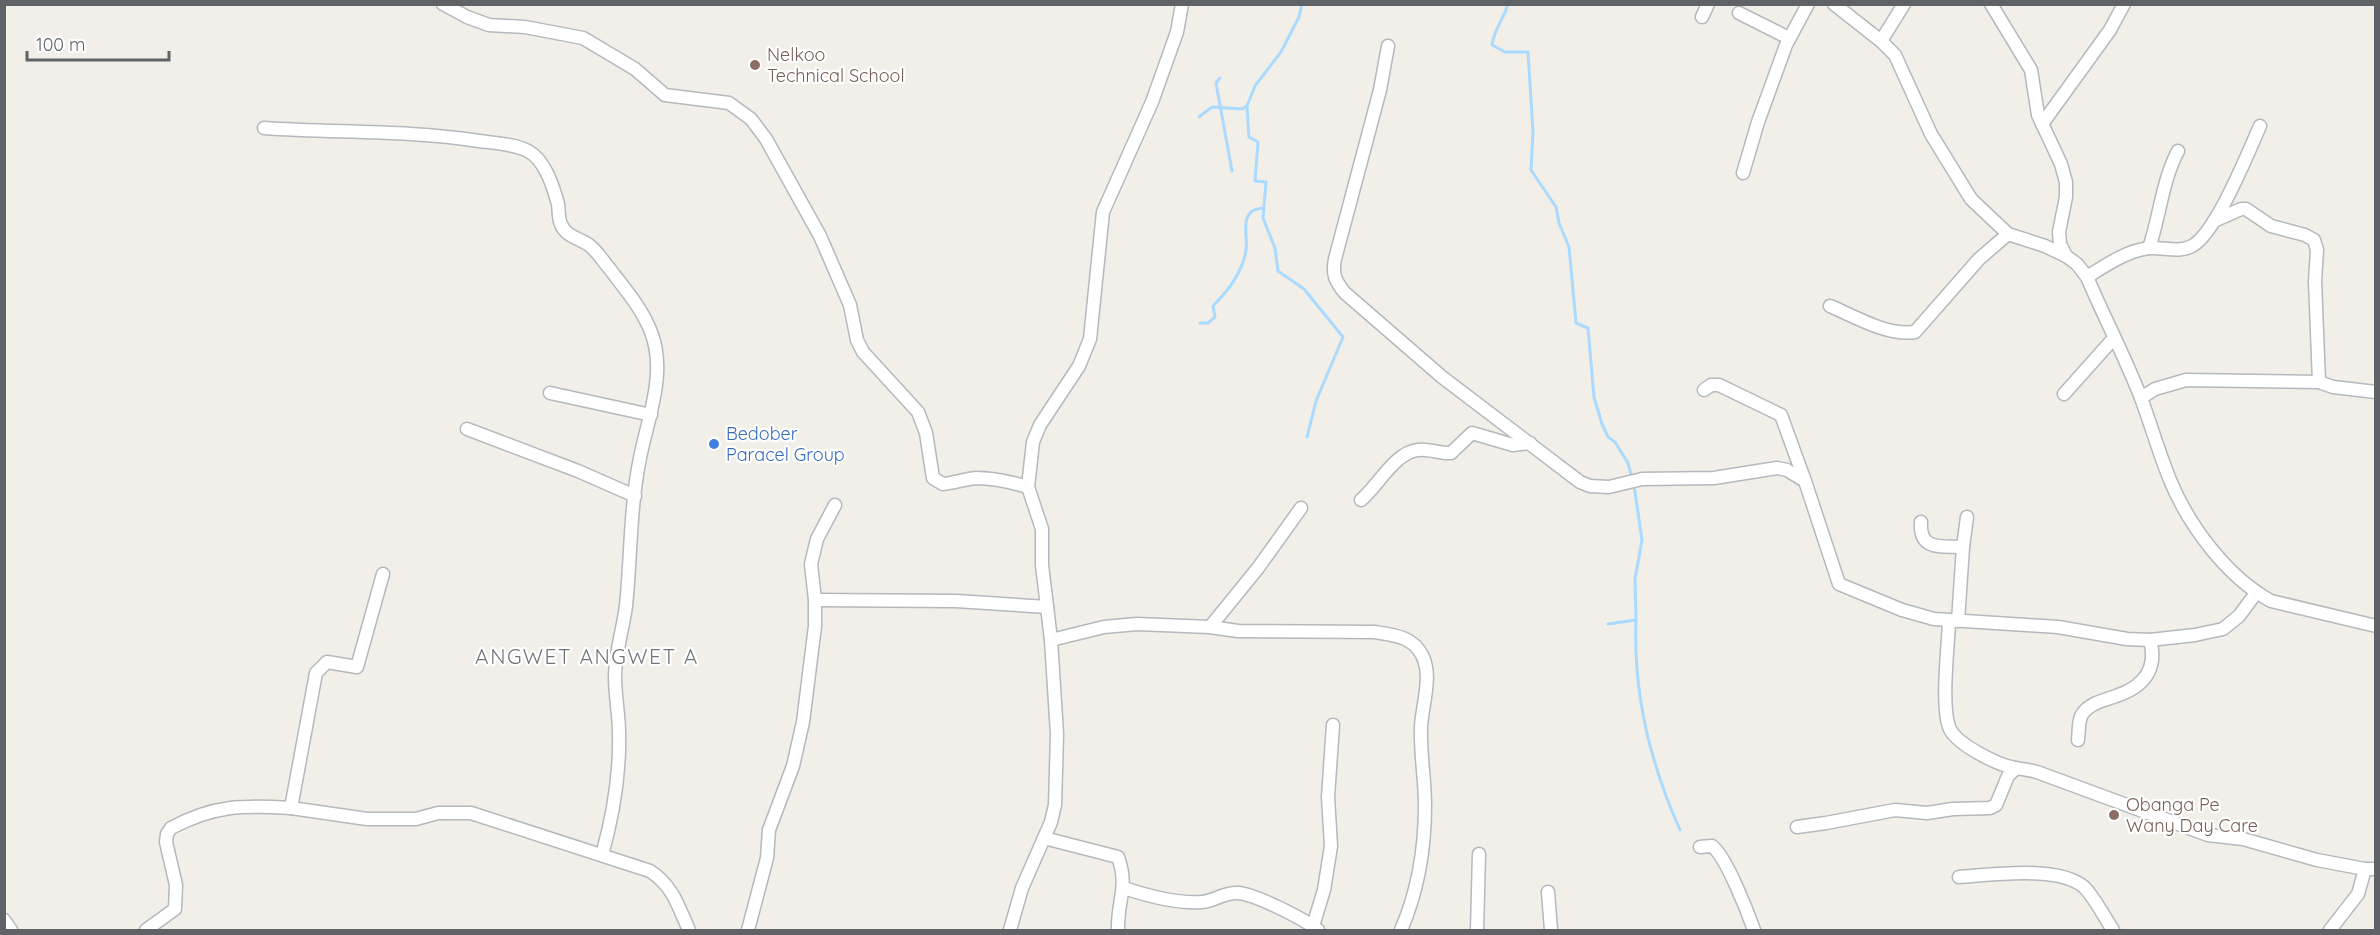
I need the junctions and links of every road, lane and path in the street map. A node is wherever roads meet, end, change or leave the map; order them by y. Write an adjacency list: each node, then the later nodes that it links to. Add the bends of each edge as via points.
1 (443, 4): 36 (street, via 489,25 583,38 634,69 665,95 729,103 751,119 820,236 843,286 863,352 918,412 926,433 933,478 943,484 974,478)
2 (1182, 4): 36 (street, via 1177,32 1152,102 1101,218 1090,339 1079,366 1040,425 1033,442)
3 (1708, 4): 10 (street)
4 (1808, 4): 11 (street)
5 (1834, 4): 12 (street)
6 (1904, 4): 12 (street)
7 (1991, 4): 14 (street, via 2031,70)
8 (2124, 4): 14 (street, via 2110,30)
9 (1739, 13): 11 (street)
10 (1701, 17)
11 (1789, 38): 18 (street)
12 (1881, 41): 20 (street, via 1895,55 1931,134 1961,186)
13 (1388, 46): 34 (street, via 1335,259 1336,282 1442,377)
14 (2042, 124): 22 (street, via 2066,182 2059,232)
15 (2260, 126): 19 (street)
16 (264, 128): 32 (street, via 428,134 511,146 534,155 552,188 560,224 568,235 589,245 626,288 652,334 656,390)
17 (2178, 151): 21 (street, via 2167,177)
18 (1743, 173)
19 (2214, 220): 21 (street, via 2193,246 2181,250); 26 (street, via 2246,209 2271,226 2314,240)
20 (2008, 234): 22 (street); 24 (street, via 1979,260 1915,332 1882,327)
21 (2149, 248): 23 (street, via 2112,261)
22 (2066, 256): 23 (street)
23 (2087, 277): 25 (street)
24 (1830, 306)
25 (2114, 338): 30 (street); 31 (street)
26 (2319, 382): 28 (street); 31 (street, via 2186,380 2155,389)
27 (1704, 390): 35 (street, via 1719,385 1781,416)
28 (2376, 392)
29 (550, 393): 32 (street)
30 (2064, 394)
31 (2141, 398): 45 (street, via 2165,469 2184,507 2224,562)
32 (651, 415): 37 (street)
33 (467, 429): 37 (street)
34 (1530, 443): 35 (street, via 1590,486 1609,487 1642,479 1714,478 1777,468); 38 (street, via 1513,445 1472,432 1451,453 1410,452 1397,460)
35 (1806, 481): 48 (street, via 1839,584 1902,610)
36 (1028, 487): 47 (street, via 1041,529)
37 (636, 496): 61 (street, via 615,675 619,736 616,781)
38 (1361, 500)
39 (835, 505): 46 (street, via 817,539 811,564)
40 (1300, 508): 50 (street)
41 (1967, 517): 43 (street)
42 (1921, 522): 43 (street, via 1920,534 1927,542)
43 (1963, 548): 48 (street)
44 (383, 574): 56 (street, via 357,667 327,662 316,673)
45 (2256, 593): 49 (street, via 2283,605); 52 (street, via 2239,616 2223,628)
46 (815, 600): 47 (street); 71 (street, via 812,663 803,722 793,766 769,830 767,858)
47 (1047, 607): 51 (street)
48 (1953, 621): 52 (street, via 2058,627); 55 (street, via 1946,696 1949,728 1976,752)
49 (2376, 626)
50 (1210, 627): 51 (street, via 1117,625); 74 (street, via 1238,631 1383,633 1409,640 1420,652 1426,674 1421,730 1425,806 1416,893)
51 (1051, 640): 58 (street, via 1057,734 1055,805)
52 (2150, 640): 54 (street, via 2154,658 2149,672 2119,695 2084,711)
53 (1333, 725): 67 (street, via 1328,797 1330,846)
54 (2078, 740)
55 (2016, 768): 57 (street, via 2008,776 1996,805 1990,808 1927,813 1895,810); 62 (street, via 2037,772 2200,832)
56 (291, 808): 61 (street, via 367,819 471,813); 69 (street, via 220,808 171,828 166,842 176,885 175,909)
57 (1797, 826)
58 (1044, 838): 64 (street, via 1118,857); 72 (street, via 1022,888)
59 (1700, 847): 77 (street, via 1712,846 1717,851)
60 (1479, 854): 75 (street)
61 (602, 855): 70 (street, via 663,879)
62 (2370, 869): 79 (street, via 2358,894)
63 (1959, 877): 78 (street, via 2032,873 2067,879 2086,890)
64 (1124, 888): 67 (street, via 1181,902 1209,901 1226,893 1238,893 1252,896); 73 (street)
65 (1548, 892): 76 (street)
66 (4, 921): 68 (street)
67 (1315, 928)
68 (11, 930)
69 (146, 930)
70 (689, 930)
71 (748, 930)
72 (1010, 930)
73 (1118, 930)
74 (1401, 930)
75 (1477, 930)
76 (1551, 930)
77 (1754, 930)
78 (2113, 930)
79 (2330, 930)

